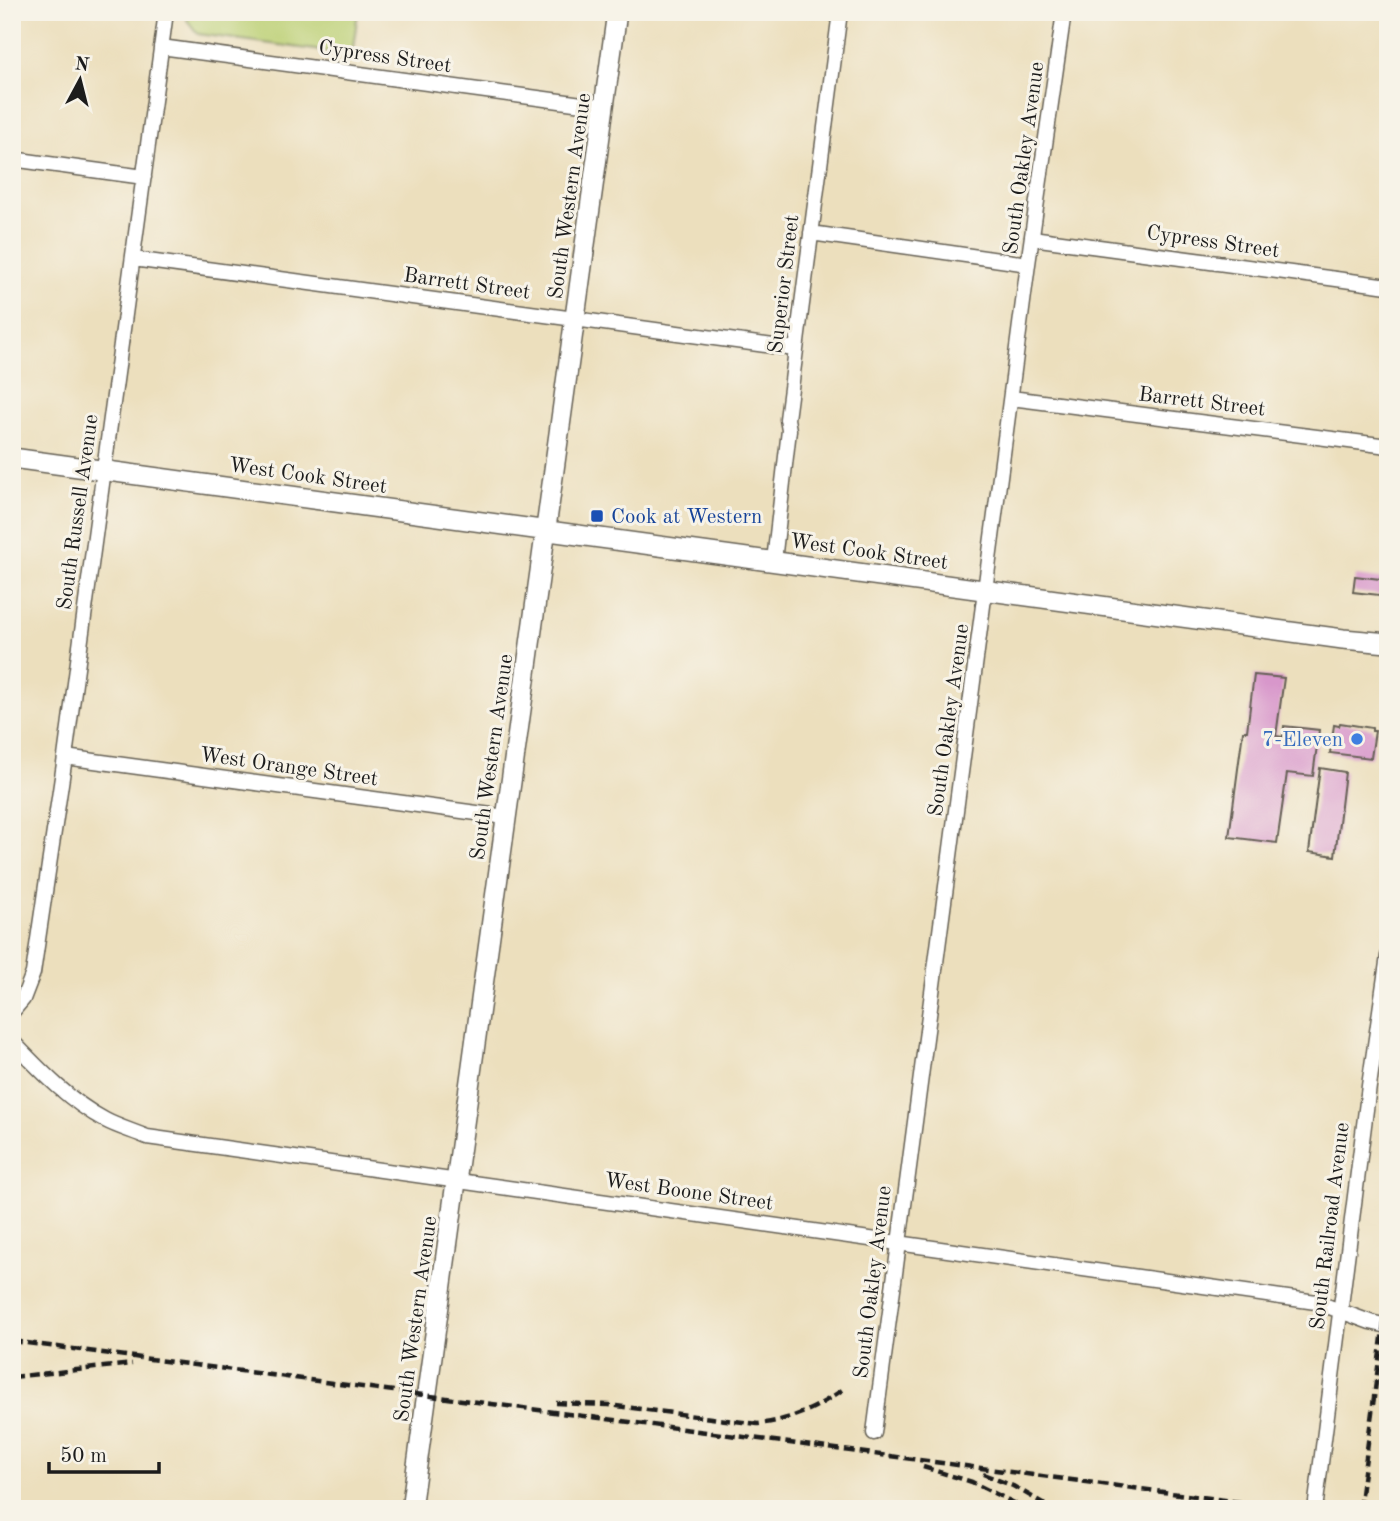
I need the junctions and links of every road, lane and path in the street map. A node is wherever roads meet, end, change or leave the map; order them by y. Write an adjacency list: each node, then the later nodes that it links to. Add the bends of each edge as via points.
1 (166, 12): 5 (street, South Russell Avenue)
2 (617, 12): 6 (street, South Western Avenue)
3 (840, 12): 9 (street, Superior Street)
4 (1064, 12): 10 (street, South Oakley Avenue)
5 (162, 47): 6 (street, Cypress Street); 8 (street, South Russell Avenue)
6 (604, 107): 14 (street, South Western Avenue)
7 (12, 159): 8 (street)
8 (144, 177): 11 (street, South Russell Avenue)
9 (811, 233): 12 (street); 15 (street, Superior Street)
10 (1032, 238): 12 (street, South Oakley Avenue); 13 (street, Cypress Street)
11 (133, 259): 14 (street, Barrett Street); 19 (street, South Russell Avenue)
12 (1028, 264): 16 (street, South Oakley Avenue)
13 (1388, 285)
14 (575, 319): 15 (street, Barrett Street); 20 (street, South Western Avenue)
15 (795, 349): 21 (street, Superior Street)
16 (1011, 398): 17 (street, Barrett Street); 22 (street, South Oakley Avenue)
17 (1388, 446)
18 (12, 458): 19 (street, West Cook Street)
19 (104, 470): 20 (street, West Cook Street); 24 (street, South Russell Avenue)
20 (546, 530): 21 (street, West Cook Street); 25 (street, South Western Avenue)
21 (774, 561): 22 (street, West Cook Street)
22 (987, 590): 23 (street, West Cook Street); 30 (street, South Oakley Avenue)
23 (1388, 643)
24 (65, 757): 25 (street, West Orange Street); 27 (street, South Russell Avenue, via 33,973 23,999)
25 (506, 817): 29 (street, South Western Avenue)
26 (1388, 956): 31 (street, South Railroad Avenue)
27 (12, 1012)
28 (12, 1041): 29 (street, West Boone Street, via 71,1098 106,1121 147,1137)
29 (457, 1179): 30 (street, West Boone Street); 35 (street, South Western Avenue)
30 (898, 1242): 31 (street, West Boone Street, via 1316,1301); 33 (street, South Oakley Avenue)
31 (1339, 1311): 32 (street, West Boone Street); 34 (street, South Railroad Avenue)
32 (1388, 1326)
33 (874, 1433)
34 (1316, 1502)
35 (411, 1509)

